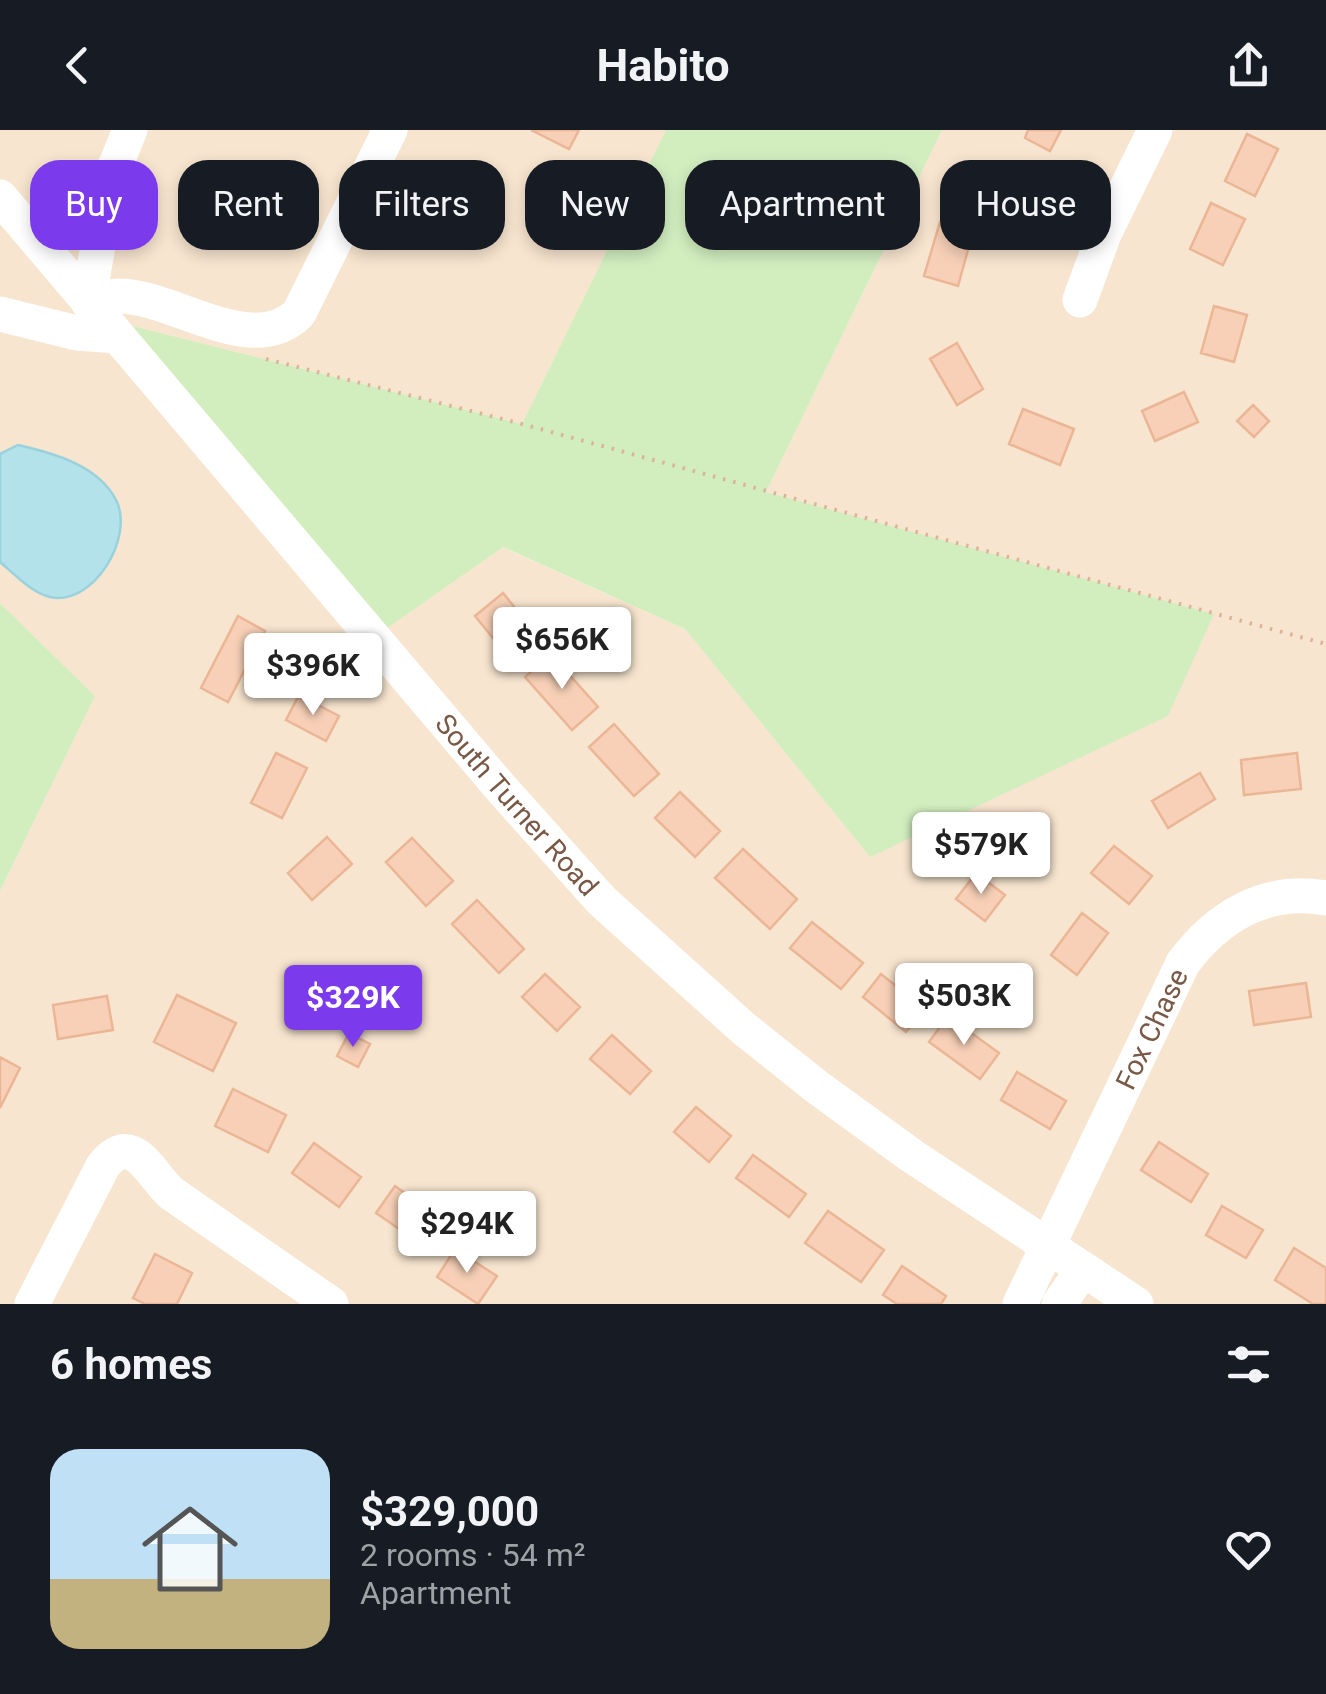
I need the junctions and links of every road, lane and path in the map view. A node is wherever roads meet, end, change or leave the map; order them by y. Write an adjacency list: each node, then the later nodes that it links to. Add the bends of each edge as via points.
1 (130, 130): 6 (street, via 110,179)
2 (390, 130): 6 (street, via 308,297 293,320 276,330 236,328 142,299)
3 (1155, 130): 5 (street)
4 (0, 197): 6 (street, South Turner Road)
5 (1080, 300)
6 (88, 302): 8 (street, South Turner Road)
7 (0, 314): 8 (street)
8 (117, 336): 12 (street, South Turner Road, via 602,900 817,1087)
9 (262, 358): 10 (path)
10 (1326, 644)
11 (1326, 898): 12 (street, Fox Chase, via 1262,902 1201,939 1183,963)
12 (1046, 1244): 13 (street, South Turner Road); 16 (street, Fox Chase)
13 (1082, 1270): 17 (street); 18 (street, South Turner Road)
14 (32, 1304): 15 (street, via 103,1166 122,1152 145,1160 171,1193)
15 (330, 1304)
16 (1020, 1304)
17 (1059, 1304)
18 (1136, 1304)

